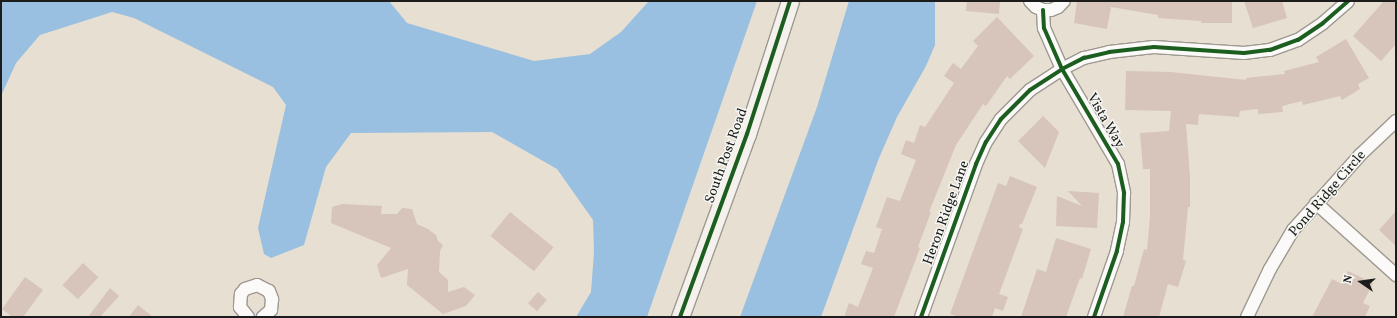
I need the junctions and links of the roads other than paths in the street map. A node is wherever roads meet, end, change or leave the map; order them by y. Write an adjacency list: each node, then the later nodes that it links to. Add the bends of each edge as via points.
1 (790, 1): 12 (street, South Post Road, via 747,134)
2 (1030, 1): 5 (street)
3 (1064, 1): 5 (street, via 1051,10)
4 (1348, 1): 6 (street, Heron Ridge Lane, via 1298,40 1270,50 1244,53 1154,47 1109,52 1084,58)
5 (1043, 10): 6 (street, Vista Way, via 1044,28)
6 (1062, 69): 13 (street, Heron Ridge Lane, via 1030,90 1001,120 986,142); 14 (street, Vista Way, via 1118,164 1124,193 1123,222 1117,251)
7 (1396, 121): 8 (street, Pond Ridge Circle, via 1360,155)
8 (1316, 203): 9 (street); 15 (street, Pond Ridge Circle, via 1290,236 1270,269)
9 (1396, 275)
10 (248, 317): 11 (street, via 240,307 241,294 245,289 257,285 268,291 272,299 271,310)
11 (263, 317)
12 (680, 317)
13 (921, 317)
14 (1094, 317)
15 (1247, 317)

